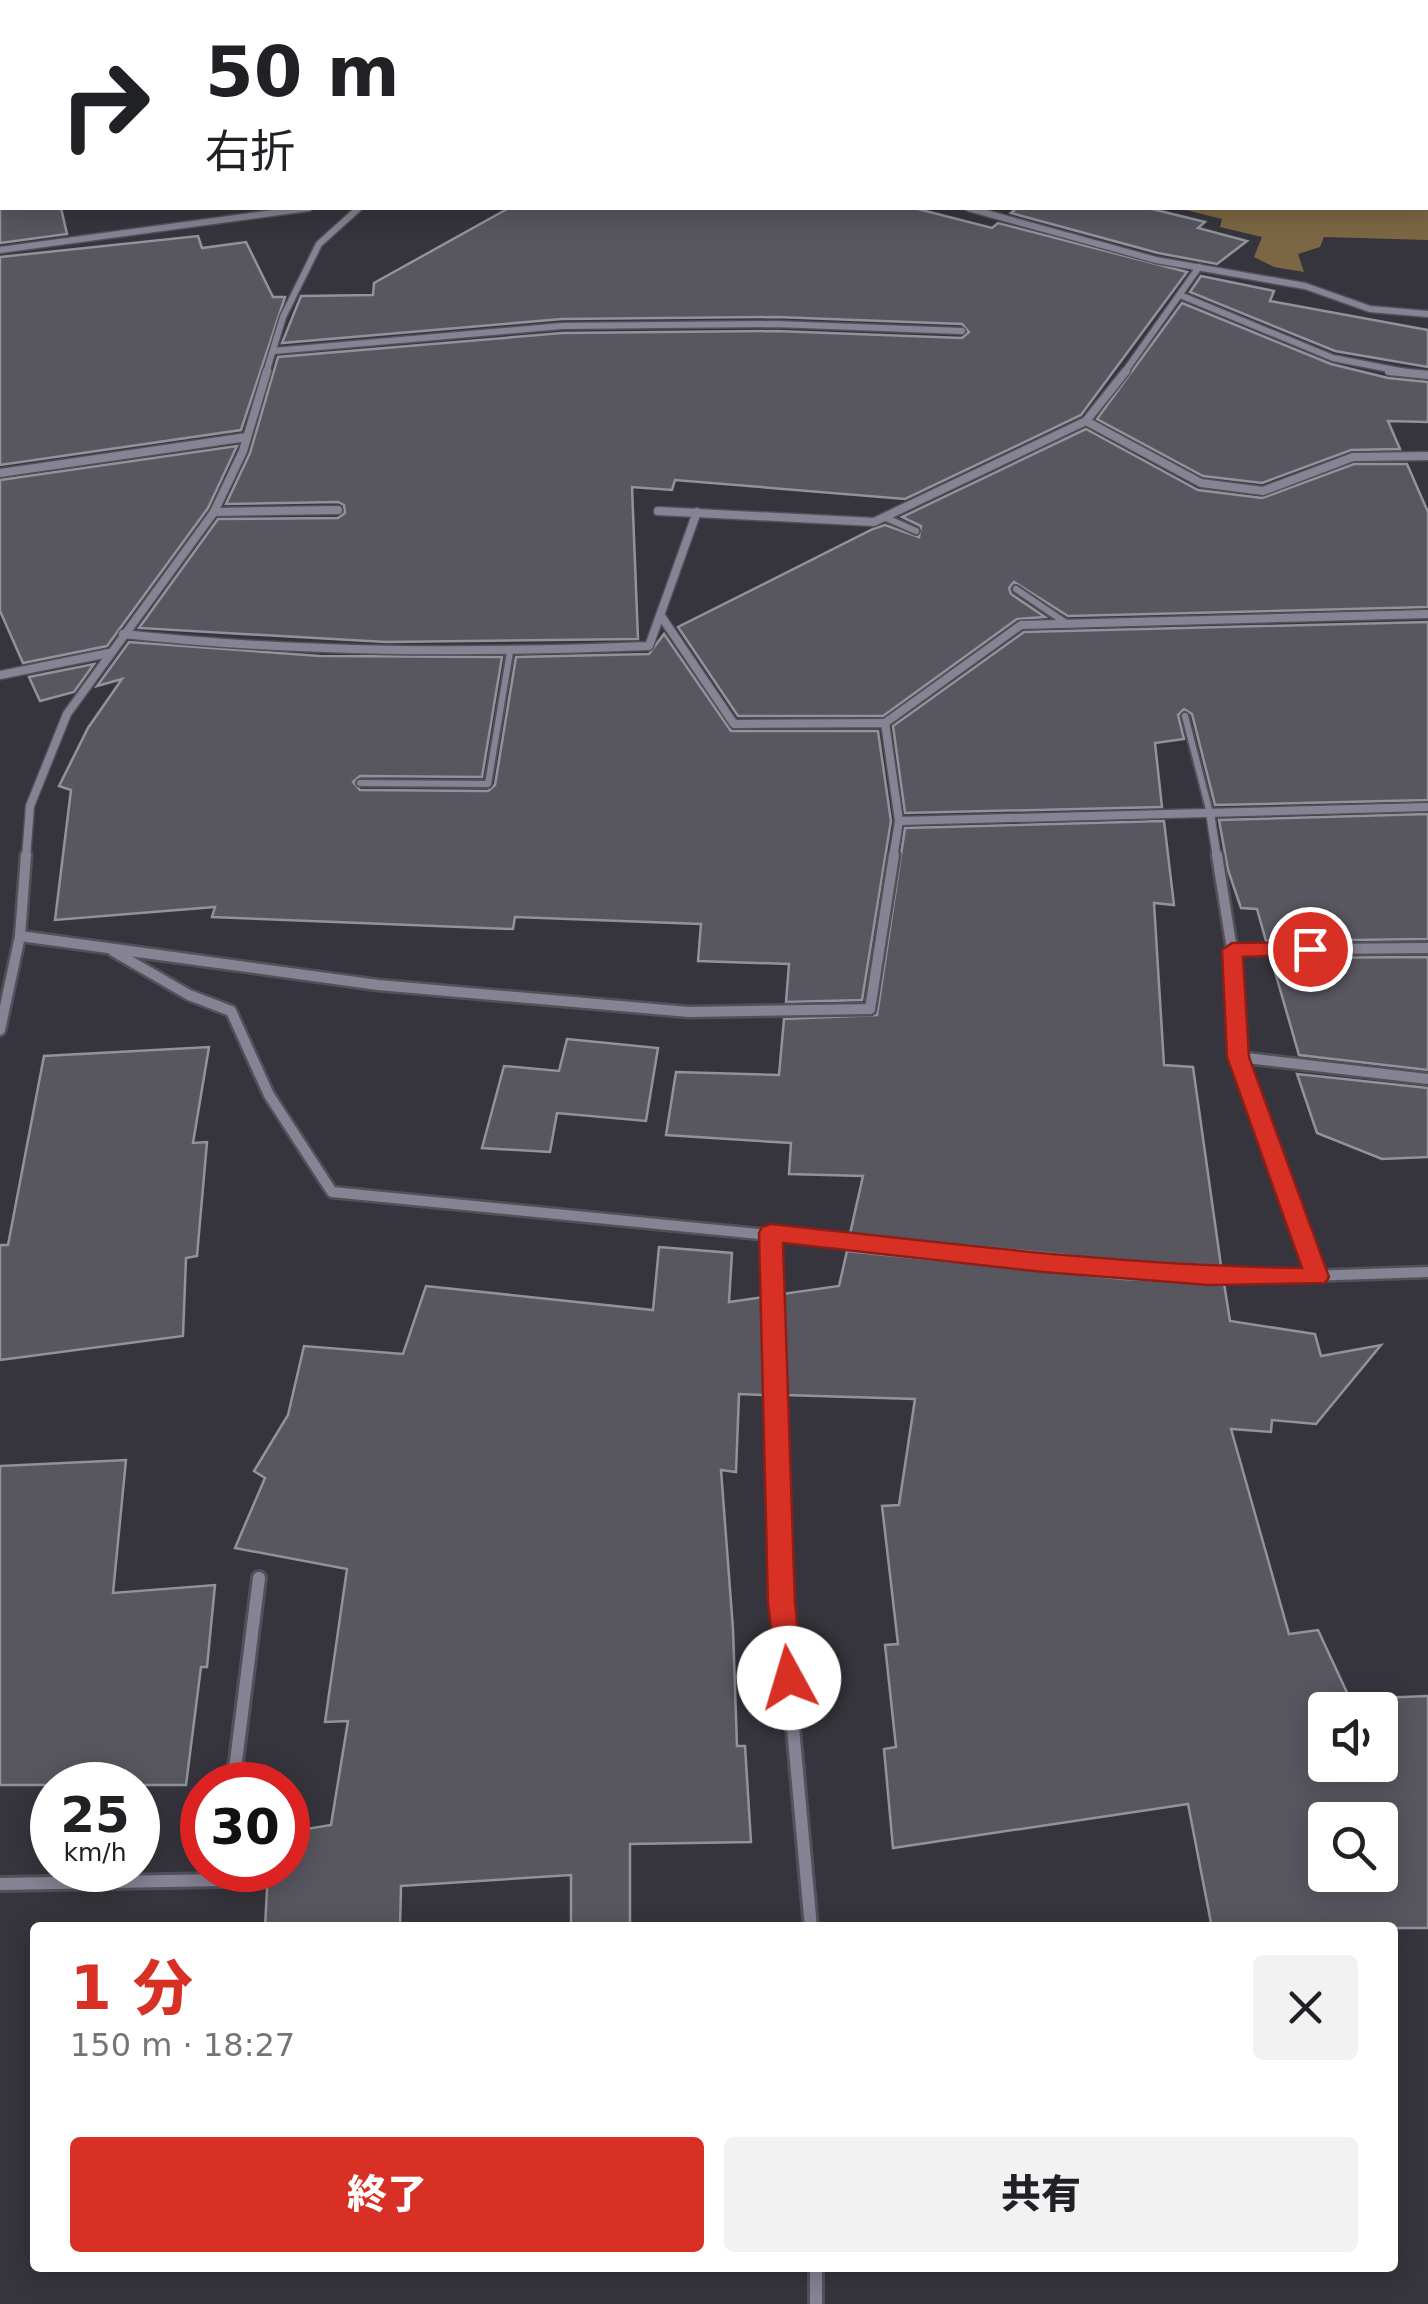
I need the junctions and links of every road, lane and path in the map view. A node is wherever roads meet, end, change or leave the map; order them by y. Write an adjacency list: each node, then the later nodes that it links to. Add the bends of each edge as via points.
1 (294, 210): 4 (street)
2 (356, 210): 9 (street, via 319,244)
3 (975, 210): 5 (street)
4 (0, 250)
5 (1199, 268): 6 (street); 7 (street, via 1305,286 1370,309)
6 (1180, 296): 10 (street, via 1390,374); 11 (street)
7 (1428, 314)
8 (962, 332): 9 (street, via 776,324 562,326)
9 (272, 351): 12 (street)
10 (1428, 375)
11 (1086, 421): 13 (street, via 1201,483 1263,491 1353,457); 19 (street)
12 (247, 437): 14 (street); 17 (street)
13 (1428, 456)
14 (0, 474)
15 (338, 510): 17 (street)
16 (658, 511): 18 (street)
17 (214, 512): 25 (street)
18 (697, 512): 19 (street, via 874,522); 23 (street)
19 (884, 517): 20 (lane)
20 (916, 531)
21 (1016, 589): 24 (lane)
22 (1428, 614): 24 (street)
23 (661, 616): 26 (street, via 649,646); 30 (street, via 734,724)
24 (1066, 623): 30 (street, via 1022,625)
25 (123, 634): 26 (street, via 202,644); 27 (street)
26 (510, 652): 31 (lane, via 488,784)
27 (109, 653): 28 (street); 35 (street, via 68,714 30,806)
28 (0, 675)
29 (1185, 716): 33 (lane)
30 (885, 723): 34 (street)
31 (360, 783)
32 (1428, 806): 33 (street)
33 (1210, 813): 34 (street); 37 (street)
34 (899, 821): 38 (street, via 870,1009 689,1012 378,985)
35 (20, 936): 38 (street); 39 (street)
36 (1428, 948): 37 (street)
37 (1232, 950): 40 (street)
38 (113, 951): 42 (street, via 231,1012 270,1094 332,1192)
39 (0, 1030)
40 (1238, 1057): 41 (street); 44 (lane)
41 (1428, 1079)
42 (771, 1233): 44 (street, via 1080,1266); 49 (street, via 782,1604)
43 (1428, 1272): 44 (street)
44 (1317, 1277)
45 (259, 1578): 46 (street)
46 (237, 1762)
47 (180, 1881): 48 (street)
48 (0, 1884)
49 (811, 1922)
50 (816, 2272): 51 (street)
51 (816, 2304)

